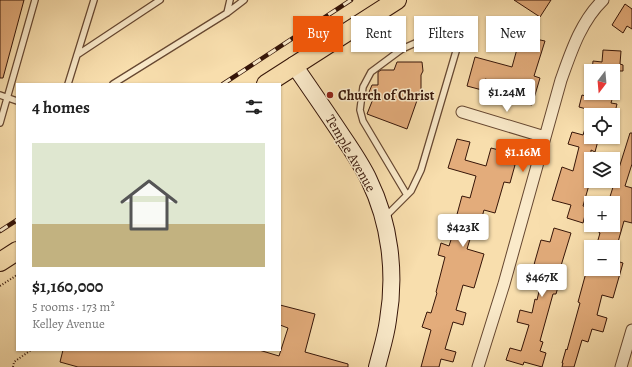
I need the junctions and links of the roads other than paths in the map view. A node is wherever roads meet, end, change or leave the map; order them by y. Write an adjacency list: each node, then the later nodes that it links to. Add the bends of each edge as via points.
1 (35, 0): 15 (lane)
2 (94, 0): 9 (lane)
3 (160, 0): 9 (lane)
4 (230, 0): 8 (lane)
5 (244, 0): 8 (lane)
6 (397, 0): 10 (main road)
7 (603, 0): 19 (street, via 582,28 569,57)
8 (227, 13): 12 (lane)
9 (77, 55): 11 (lane)
10 (294, 65): 13 (main road); 21 (main road, Temple Avenue, via 362,166)
11 (68, 83)
12 (115, 83)
13 (267, 83)
14 (0, 95): 15 (lane)
15 (7, 97): 16 (lane); 18 (lane)
16 (16, 102)
17 (462, 112): 19 (street)
18 (0, 123)
19 (545, 137): 26 (street)
20 (407, 195): 20 (lane, via 363,121 360,110 363,87 371,72 402,49 431,36 462,31 421,170); 21 (lane)
21 (383, 219): 25 (main road, Temple Avenue, via 391,263 391,292 388,320)
22 (16, 251): 23 (main road)
23 (0, 262)
24 (632, 330): 27 (street)
25 (377, 367)
26 (478, 367)
27 (621, 367)

